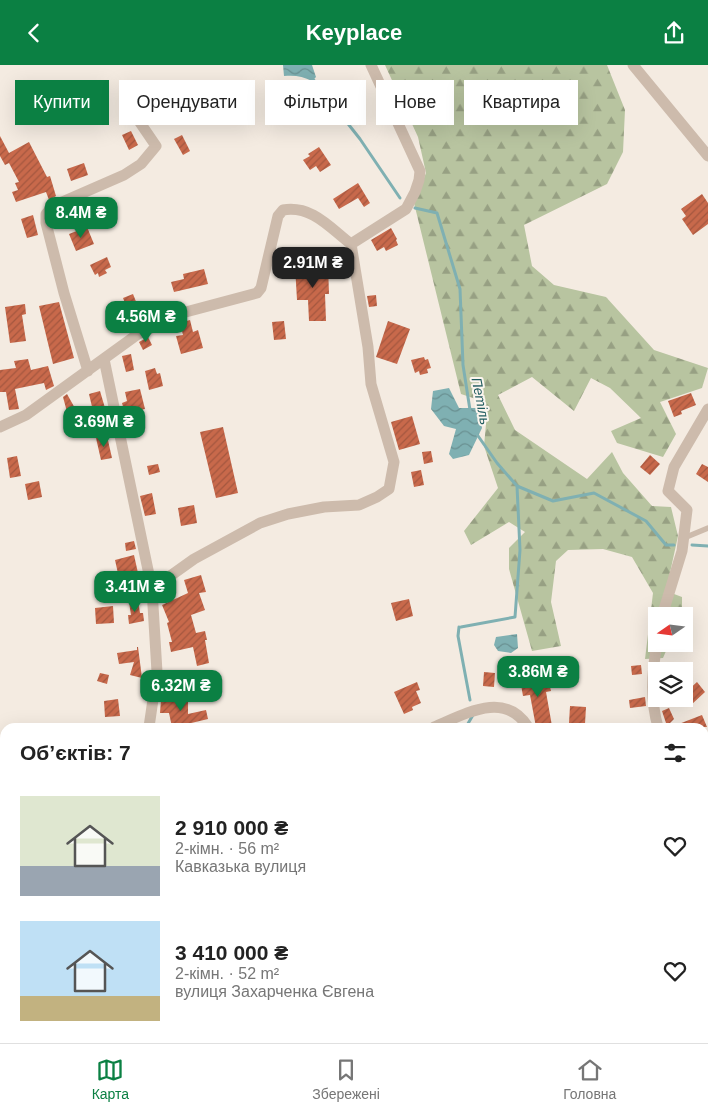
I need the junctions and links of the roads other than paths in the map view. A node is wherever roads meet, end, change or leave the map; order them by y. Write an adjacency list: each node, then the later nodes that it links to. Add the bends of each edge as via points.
1 (371, 65): 5 (street, via 420,171 419,180 406,209)
2 (633, 65): 4 (street)
3 (142, 125): 7 (street, via 156,146 141,164 124,175 53,206 46,214 64,293)
4 (708, 156)
5 (351, 244): 6 (street, via 317,216 298,208 283,210 278,216 261,288 257,293 182,313 138,335); 12 (street, via 371,384 394,462 389,489 359,505 324,507 260,523 194,559)
6 (104, 359): 7 (street); 12 (street)
7 (88, 371): 9 (street, via 26,415)
8 (708, 409): 11 (street, via 674,467 668,491 687,510)
9 (0, 427)
10 (708, 528): 11 (lane)
11 (684, 539): 13 (street)
12 (152, 589): 15 (street, via 157,672)
13 (665, 607)
14 (656, 653): 18 (street, via 652,690)
15 (151, 723)
16 (443, 723): 17 (street, via 468,712 498,707 515,712)
17 (525, 723)
18 (657, 723)

